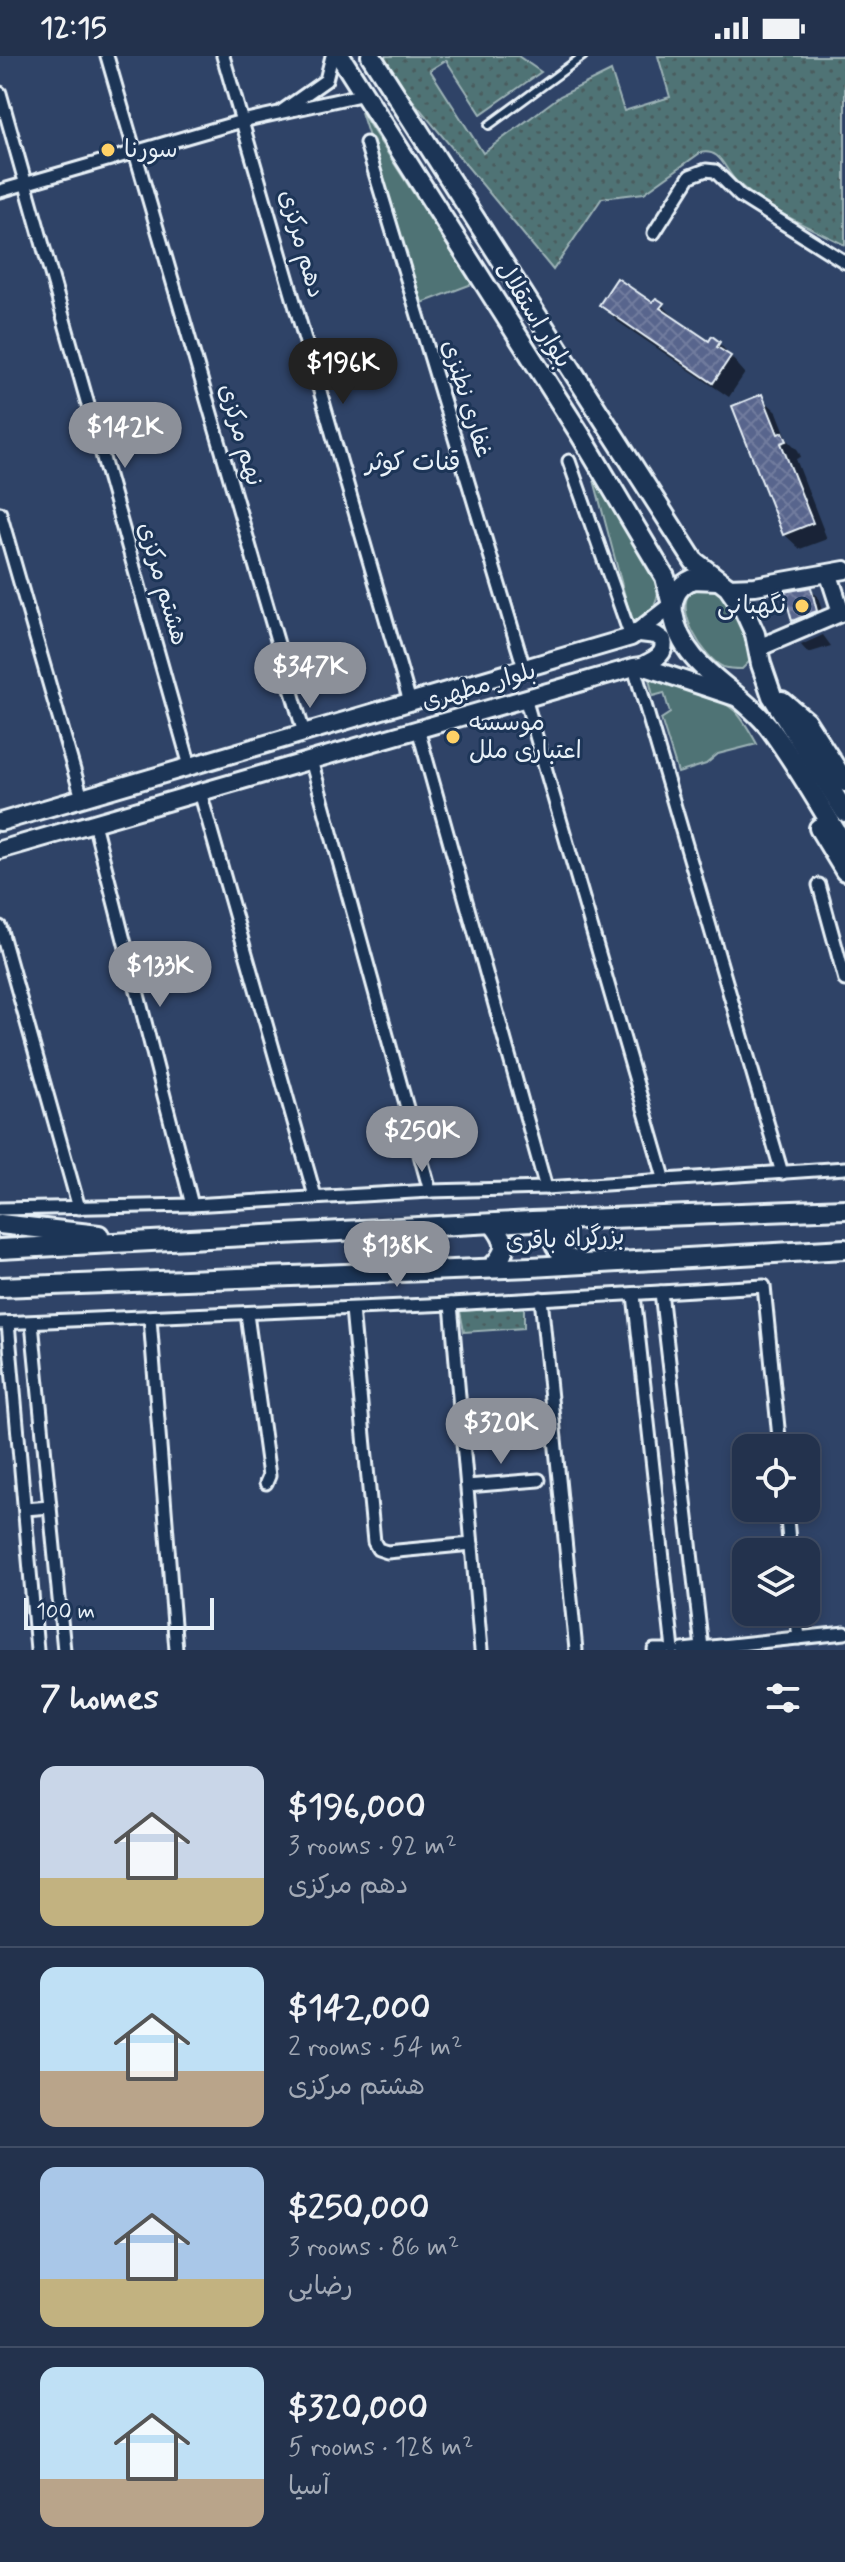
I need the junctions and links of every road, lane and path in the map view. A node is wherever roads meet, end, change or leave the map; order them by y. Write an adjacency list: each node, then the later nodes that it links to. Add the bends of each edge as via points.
1 (107, 56): 13 (street, نهم مرکزی)
2 (223, 56): 10 (street, دهم مرکزی)
3 (332, 56): 9 (street, via 326,80)
4 (340, 56): 8 (main road, بلوار استقلال)
5 (371, 56): 20 (main road, بلوار استقلال)
6 (583, 56): 11 (lane)
7 (0, 93): 14 (street, هشتم مرکزی)
8 (365, 94): 9 (street); 21 (main road, بلوار استقلال)
9 (282, 111): 10 (street)
10 (242, 121): 13 (street); 32 (street, دهم مرکزی)
11 (489, 125)
12 (366, 143): 29 (street, غفاری نطنزی)
13 (134, 151): 14 (street); 35 (street, نهم مرکزی)
14 (25, 183): 15 (street); 37 (street, هشتم مرکزی)
15 (0, 191)
16 (654, 233): 17 (street, via 690,176 715,171 740,196)
17 (845, 262)
18 (569, 461): 26 (street)
19 (0, 513): 40 (street)
20 (665, 517): 21 (main road, via 666,529 657,536 647,536); 23 (main road, بلوار استقلال, via 694,561)
21 (632, 522): 24 (main road, بلوار استقلال, via 665,577)
22 (837, 572): 23 (main road, via 755,586); 25 (main road)
23 (722, 583): 24 (main road, via 701,577 687,581); 27 (main road, بلوار استقلال, via 744,610)
24 (672, 605): 26 (main road); 33 (main road, بلوار استقلال, via 679,635 694,660)
25 (843, 611): 27 (main road)
26 (636, 635): 28 (main road, via 656,635 665,646); 29 (main road, بلوار مطهری)
27 (758, 648): 30 (main road, بلوار استقلال)
28 (638, 666): 31 (main road, بلوار مطهری); 33 (main road); 51 (street)
29 (524, 668): 32 (main road, بلوار مطهری)
30 (772, 696): 38 (main road, via 806,721); 41 (main road)
31 (525, 698): 34 (main road, بلوار مطهری); 52 (street)
32 (410, 702): 35 (main road, بلوار مطهری)
33 (746, 705): 44 (main road, via 783,748); 46 (main road)
34 (418, 729): 36 (main road, بلوار مطهری); 53 (street)
35 (304, 733): 37 (main road, بلوار مطهری)
36 (311, 760): 39 (main road, بلوار مطهری); 54 (street)
37 (190, 766): 40 (main road, بلوار مطهری)
38 (845, 782)
39 (200, 792): 43 (main road, بلوار مطهری); 55 (street)
40 (82, 798): 42 (main road, بلوار مطهری)
41 (845, 812)
42 (0, 822)
43 (94, 823): 45 (main road, بلوار مطهری); 56 (street)
44 (845, 846)
45 (0, 850)
46 (845, 871)
47 (819, 885): 49 (street)
48 (0, 927): 57 (street)
49 (845, 980)
50 (845, 1168): 51 (street)
51 (782, 1173): 52 (street)
52 (665, 1181): 53 (street)
53 (546, 1188): 54 (street)
54 (430, 1191): 55 (street)
55 (315, 1196): 56 (street)
56 (192, 1205): 57 (street)
57 (79, 1208): 58 (street)
58 (0, 1209)
59 (845, 1209): 60 (main road, بزرگراه باقری)
60 (572, 1220): 62 (main road, بزرگراه باقری); 66 (main road, via 553,1236 554,1246)
61 (0, 1224): 63 (main road)
62 (493, 1224): 63 (main road, بزرگراه باقری); 67 (main road, via 505,1246)
63 (134, 1241): 64 (main road, بزرگراه باقری)
64 (0, 1249)
65 (845, 1249): 66 (main road, بزرگراه باقری)
66 (580, 1262): 67 (main road, بزرگراه باقری)
67 (492, 1267): 68 (main road, بزرگراه باقری)
68 (0, 1287)
69 (661, 1292): 70 (street); 78 (street, via 764,1286); 88 (street)
70 (634, 1295): 71 (street); 96 (street)
71 (541, 1298): 72 (street); 93 (street)
72 (451, 1304): 73 (street); 81 (street)
73 (352, 1309): 74 (street); 84 (street, via 374,1542 387,1552)
74 (247, 1314): 75 (street); 80 (street)
75 (150, 1318): 77 (street); 91 (street)
76 (4, 1323): 77 (street); 83 (street)
77 (32, 1323): 82 (street)
78 (779, 1434)
79 (539, 1480): 81 (street)
80 (266, 1483)
81 (467, 1486): 84 (street)
82 (50, 1507): 83 (street); 90 (street)
83 (25, 1509): 89 (street)
84 (472, 1544): 92 (street)
85 (798, 1626): 87 (street)
86 (845, 1633): 87 (street)
87 (799, 1638): 88 (street)
88 (702, 1648): 97 (street)
89 (37, 1650)
90 (64, 1650)
91 (176, 1650)
92 (481, 1650)
93 (576, 1650)
94 (654, 1650): 95 (street)
95 (664, 1650)
96 (673, 1650)
97 (683, 1650)

